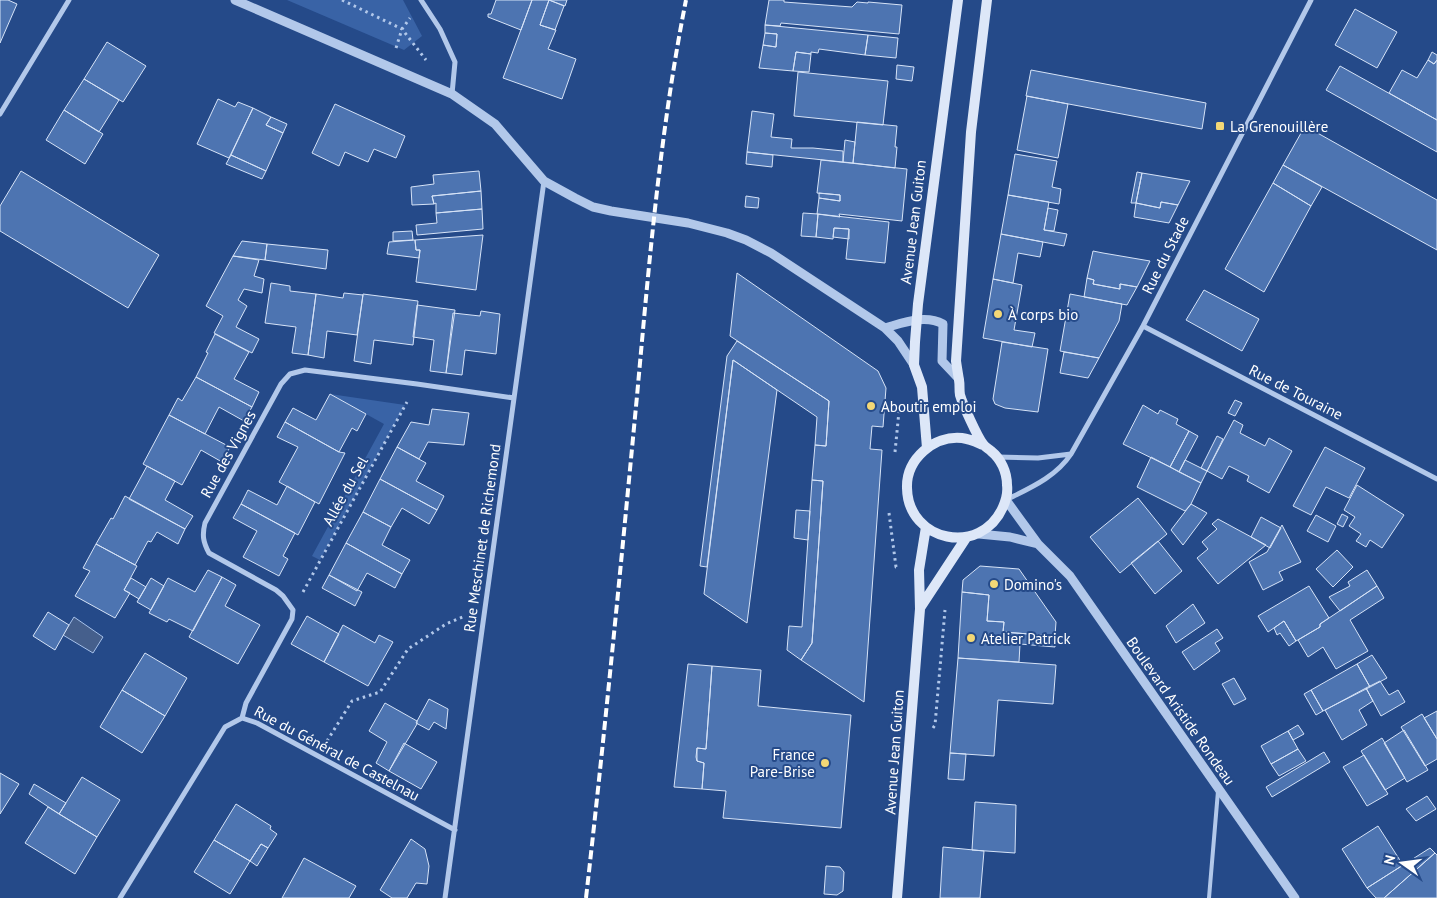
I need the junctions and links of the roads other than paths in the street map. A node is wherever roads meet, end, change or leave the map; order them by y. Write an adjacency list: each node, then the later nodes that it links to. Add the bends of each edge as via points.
1 (69, 0): 8 (street)
2 (235, 0): 7 (street)
3 (421, 0): 7 (street, via 440,29 455,62)
4 (958, 0): 10 (main road, Avenue Jean Guiton)
5 (987, 0): 14 (main road, via 970,142 956,361)
6 (1311, 0): 11 (street, Rue du Stade)
7 (452, 94): 9 (street, via 495,124)
8 (0, 114)
9 (544, 181): 12 (street, via 593,207 688,223 746,240); 15 (street, Rue Meschinet de Richemond)
10 (917, 319): 12 (street); 13 (main road, Avenue Jean Guiton); 14 (street, via 943,324 942,361)
11 (1143, 326): 18 (street, Rue du Stade); 20 (street, Rue de Touraine)
12 (885, 328): 13 (street)
13 (914, 364): 17 (main road, Avenue Jean Guiton, via 922,387)
14 (959, 379): 16 (main road, via 960,395)
15 (514, 398): 27 (street, Rue des Vignes, via 305,370 290,374 281,384 202,533 208,553 276,590 293,610 292,619 246,704); 29 (street, Rue Meschinet de Richemond)
16 (983, 445): 17 (main road, via 972,440 949,438); 19 (main road)
17 (927, 448): 22 (main road, via 916,458 907,487 915,516)
18 (1071, 454): 19 (street, via 1038,458); 21 (street, Rue du Stade, via 1048,478)
19 (997, 457): 21 (main road, via 1004,470)
20 (1437, 480)
21 (1006, 500): 23 (main road, via 999,515); 25 (street, Boulevard Aristide Rondeau)
22 (926, 527): 24 (main road, via 951,538); 26 (main road, Avenue Jean Guiton, via 919,570)
23 (979, 534): 24 (main road); 25 (street)
24 (966, 538): 26 (main road, Avenue Jean Guiton)
25 (1038, 544): 28 (street, Boulevard Aristide Rondeau, via 1070,576)
26 (920, 609): 32 (main road, Avenue Jean Guiton)
27 (242, 718): 29 (street, Rue du Général de Castelnau); 30 (street, Rue du Général de Castelnau, via 225,727)
28 (1218, 788): 33 (lane); 34 (street, Boulevard Aristide Rondeau)
29 (454, 830): 31 (street, Rue Meschinet de Richemond)
30 (120, 898)
31 (445, 898)
32 (897, 898)
33 (1209, 898)
34 (1296, 898)

